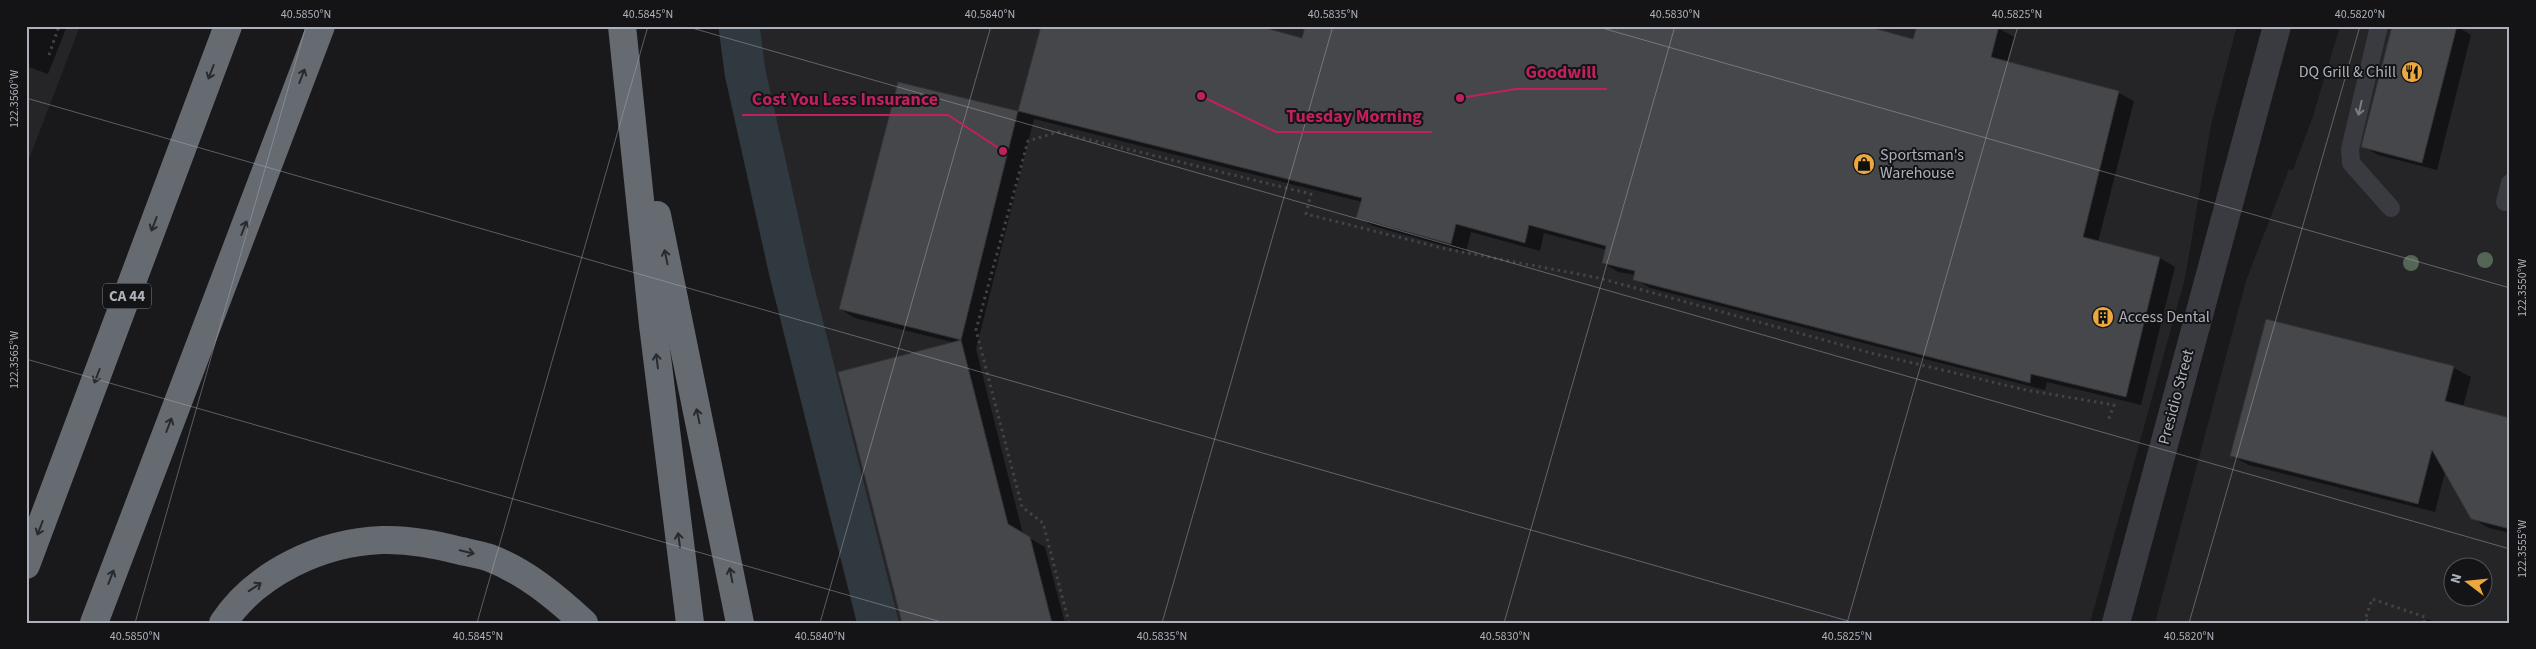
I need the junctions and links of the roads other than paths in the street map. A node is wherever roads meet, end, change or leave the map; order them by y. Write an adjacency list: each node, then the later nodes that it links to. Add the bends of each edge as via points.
1 (228, 26): 10 (highway, CA 44, one-way to 10)
2 (321, 26): 11 (highway, one-way to 2)
3 (622, 26): 6 (highway)
4 (2277, 26): 16 (street, Presidio Street)
5 (2379, 26): 9 (lane, one-way to 9, via 2350,149 2351,163)
6 (626, 64): 14 (highway, one-way to 6, via 653,326); 15 (highway, one-way to 6)
7 (2510, 183): 8 (lane)
8 (2505, 202)
9 (2391, 208)
10 (26, 565)
11 (94, 623)
12 (223, 623): 13 (highway, one-way to 13, via 248,591 303,559 345,545 381,540 420,542 490,558 548,592)
13 (584, 623)
14 (690, 623)
15 (740, 623)
16 (2116, 623)

